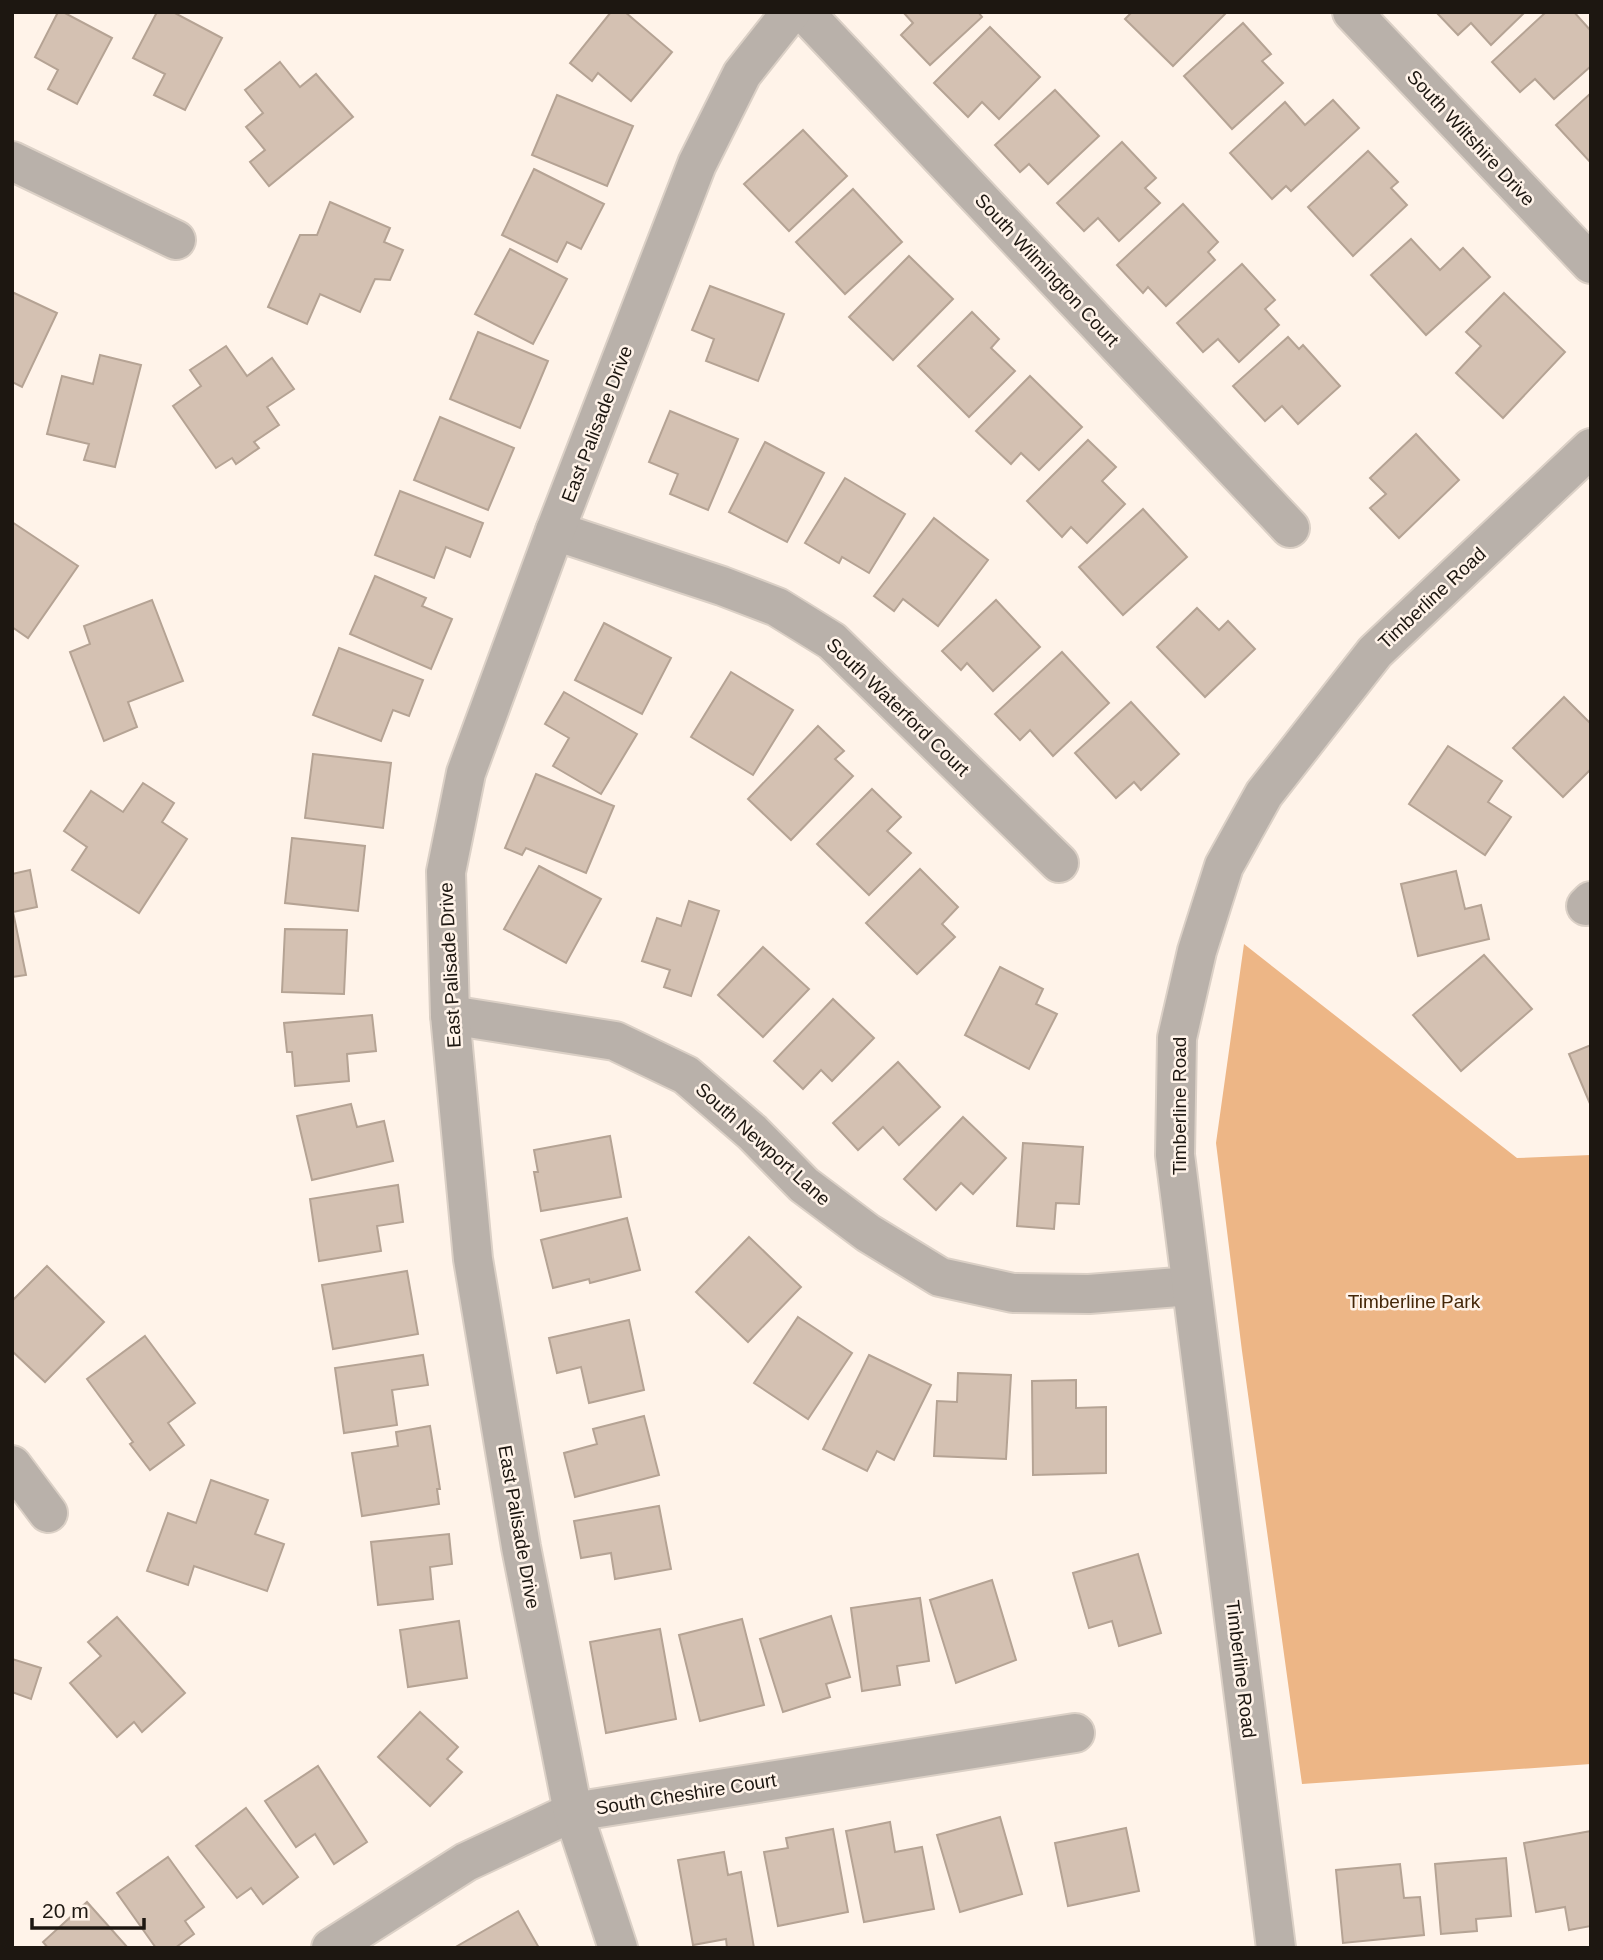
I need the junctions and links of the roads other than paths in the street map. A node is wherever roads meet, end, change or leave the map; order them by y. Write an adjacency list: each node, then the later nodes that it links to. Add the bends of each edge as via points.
1 (791, 12): 9 (street, East Palisade Drive, via 742,74 697,164)
2 (804, 12): 8 (street, South Wilmington Court)
3 (1352, 12): 6 (street, South Wiltshire Drive)
4 (12, 161): 5 (street)
5 (176, 240)
6 (1591, 264)
7 (1591, 448): 12 (street, Timberline Road, via 1375,652 1264,794 1224,866 1197,951 1177,1038 1175,1155)
8 (1290, 528)
9 (555, 531): 10 (street, South Waterford Court, via 777,607 832,641); 11 (street, East Palisade Drive, via 466,773 446,872)
10 (1059, 863)
11 (450, 1015): 12 (street, South Newport Lane, via 615,1041 686,1074 804,1185 868,1233 940,1277 1013,1293 1089,1294); 16 (street, East Palisade Drive, via 473,1259 521,1547)
12 (1191, 1286): 19 (street, Timberline Road)
13 (12, 1465): 14 (street)
14 (48, 1513)
15 (1075, 1733): 16 (street, South Cheshire Court)
16 (573, 1812): 17 (street, South Cheshire Court, via 466,1862); 18 (street, East Palisade Drive)
17 (331, 1948)
18 (618, 1948)
19 (1276, 1948)

